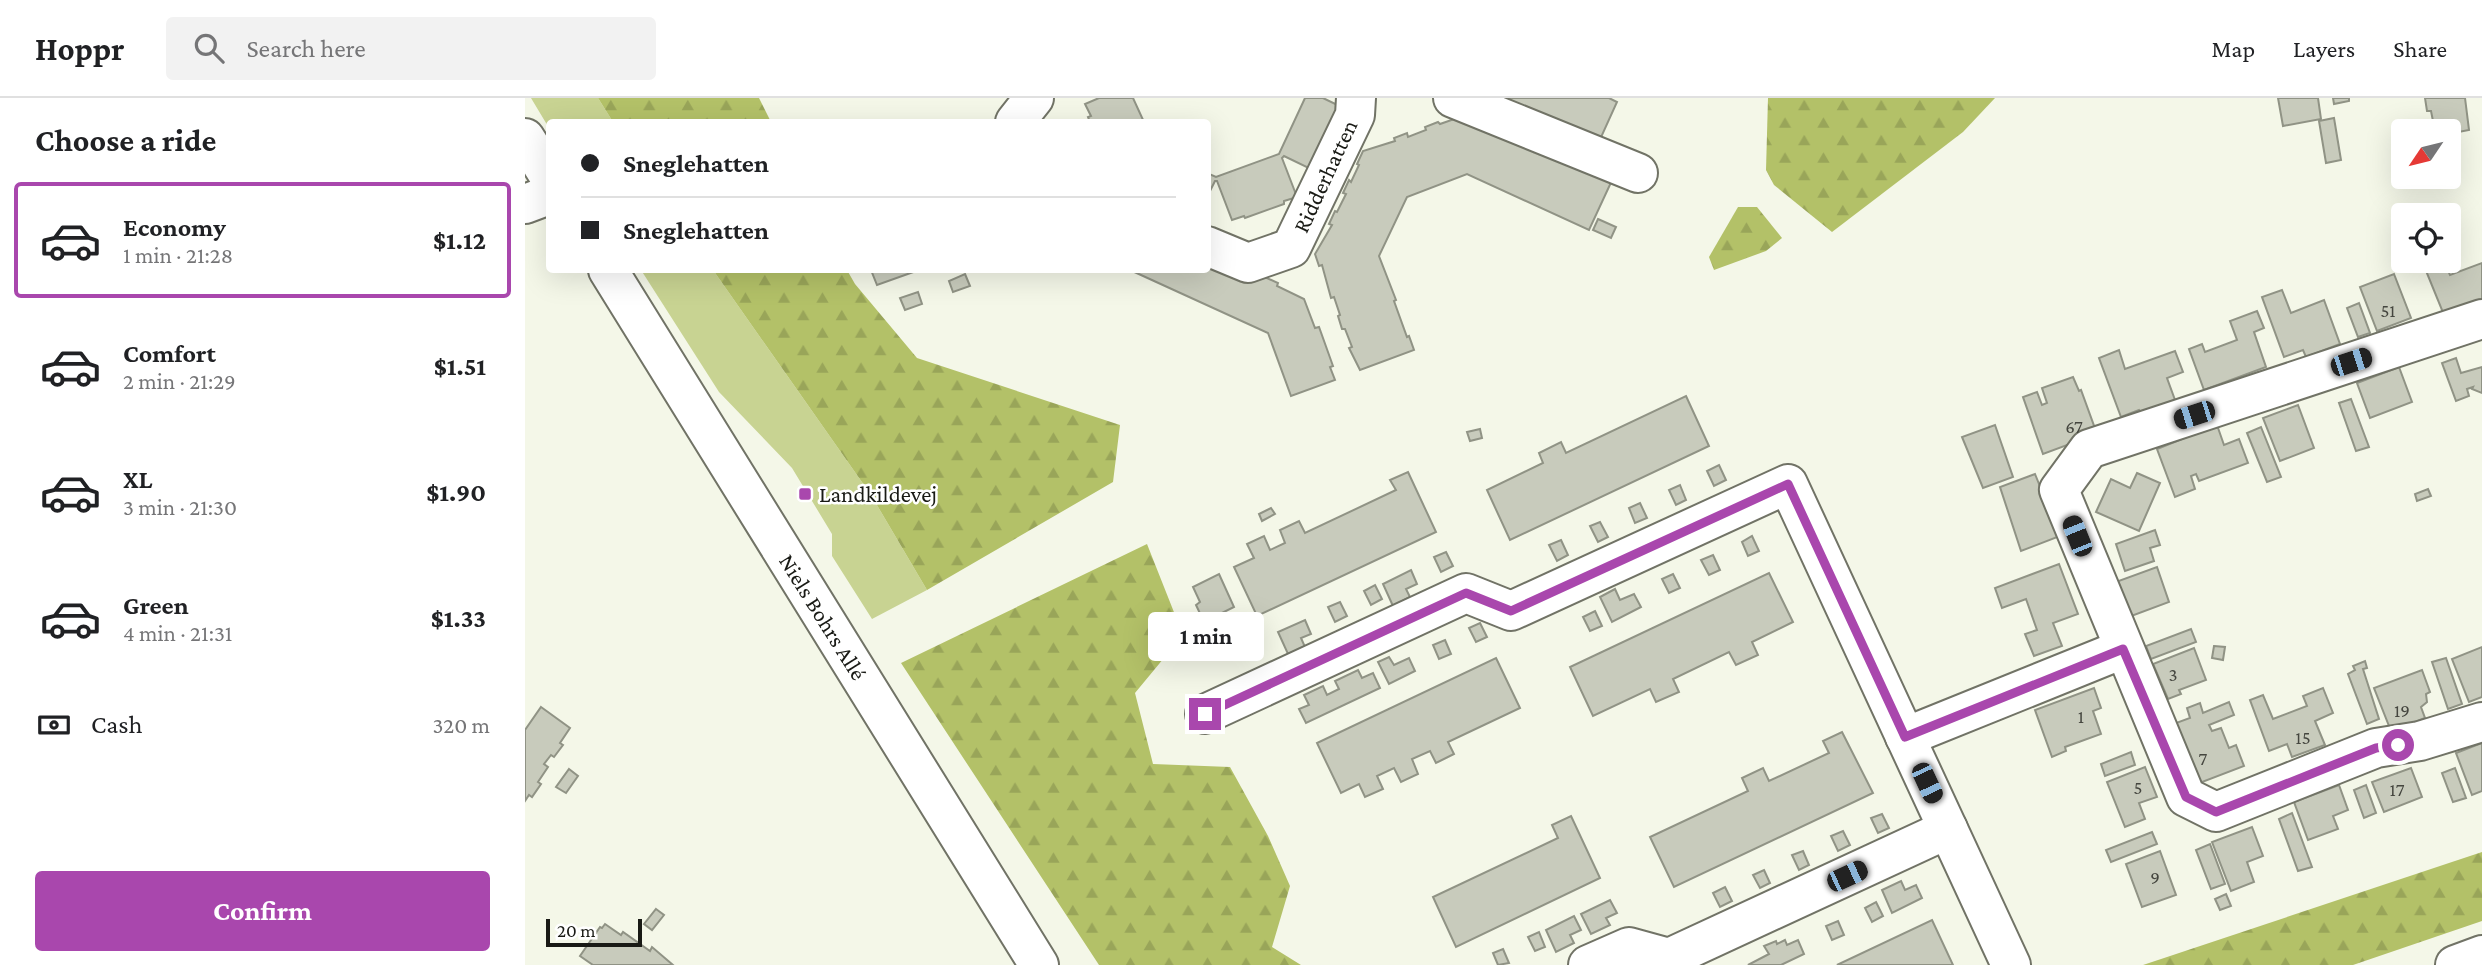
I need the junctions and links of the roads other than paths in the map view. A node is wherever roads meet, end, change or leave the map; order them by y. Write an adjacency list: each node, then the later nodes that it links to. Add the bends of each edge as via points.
1 (1034, 98): 5 (street)
2 (1040, 98): 6 (street)
3 (1356, 98): 12 (street, Ridderhatten, via 1355,115 1291,248 1248,263)
4 (1453, 98): 9 (street)
5 (1017, 119)
6 (1051, 119)
7 (525, 138): 8 (street)
8 (546, 171)
9 (1638, 173)
10 (546, 196): 11 (street)
11 (525, 204)
12 (1211, 248)
13 (610, 273): 21 (street, Niels Bohrs Allé)
14 (2482, 319): 15 (street, via 2089,449 2059,490)
15 (2123, 649): 17 (street, via 2186,797 2216,812 2376,748 2420,741); 18 (street)
16 (1205, 714): 18 (street, via 1466,593 1511,611 1788,484)
17 (2482, 722)
18 (1905, 737): 19 (street)
19 (1948, 829): 22 (street, via 1669,958 1629,947); 23 (street)
20 (2482, 955): 24 (street)
21 (1039, 965)
22 (1588, 965)
23 (2011, 965)
24 (2455, 965)

